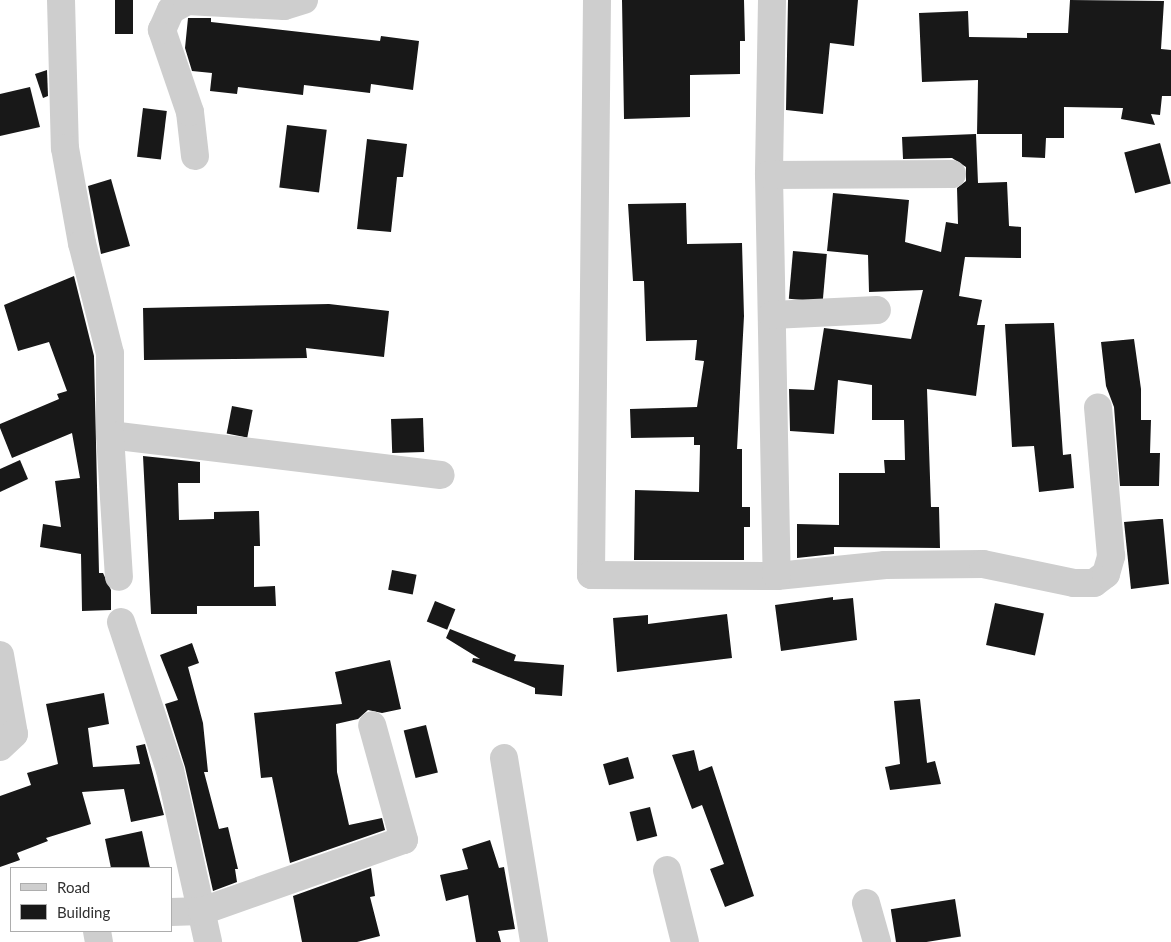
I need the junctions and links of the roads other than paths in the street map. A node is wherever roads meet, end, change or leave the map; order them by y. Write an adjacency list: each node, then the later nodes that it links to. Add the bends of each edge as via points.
1 (61, 0): 11 (street, via 65,148 82,243 110,354)
2 (304, 0): 5 (street, via 284,6 186,1 171,10 162,30 190,112)
3 (597, 0): 13 (street, via 592,575)
4 (772, 0): 7 (street)
5 (195, 156)
6 (952, 174): 7 (street)
7 (769, 175): 9 (street)
8 (878, 310): 9 (street)
9 (772, 315): 13 (street)
10 (1098, 408): 13 (street, via 1111,556 1106,574 1094,583 1074,583 983,564 885,565)
11 (110, 435): 12 (street); 14 (street)
12 (441, 475)
13 (777, 576)
14 (119, 577)
15 (121, 622): 22 (street, via 170,770)
16 (0, 655): 18 (street, via 14,734)
17 (372, 725): 22 (street, via 404,840)
18 (0, 747)
19 (504, 758): 25 (street)
20 (667, 870): 26 (street)
21 (866, 903): 27 (street)
22 (202, 911): 23 (street); 24 (street)
23 (172, 912)
24 (208, 942)
25 (534, 942)
26 (685, 942)
27 (877, 942)

